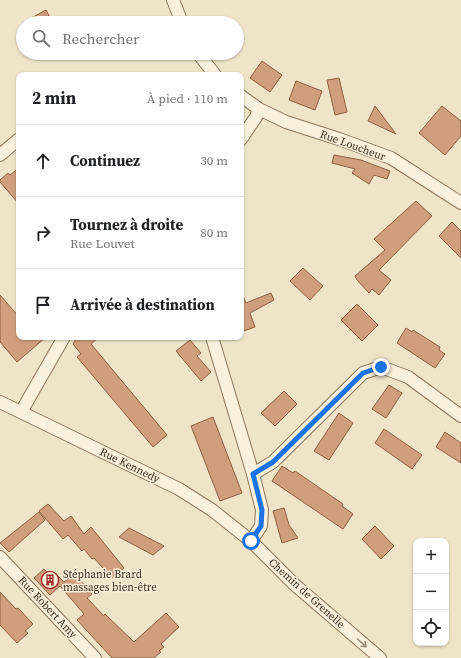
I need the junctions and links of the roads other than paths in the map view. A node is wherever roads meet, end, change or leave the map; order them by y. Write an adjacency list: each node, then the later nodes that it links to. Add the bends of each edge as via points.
1 (173, 0): 2 (street)
2 (179, 16)
3 (203, 60): 4 (street)
4 (213, 72)
5 (244, 98): 6 (street, Rue Loucheur)
6 (259, 108): 7 (street); 10 (street, Rue Loucheur, via 286,122 390,158)
7 (244, 135)
8 (16, 142): 9 (street)
9 (0, 155)
10 (461, 203)
11 (62, 340): 14 (street)
12 (213, 340): 16 (street)
13 (0, 402): 14 (street, Rue Kennedy)
14 (21, 412): 17 (street, Rue Kennedy, via 179,489 212,510)
15 (461, 416): 16 (street, via 408,377 381,367 363,373 273,462)
16 (253, 474): 17 (street, via 262,510 261,526)
17 (251, 541): 20 (street, Chemin de Grenelle, one-way to 20, via 295,585)
18 (0, 557): 19 (street, Rue Robert Amy)
19 (95, 658)
20 (380, 658)

